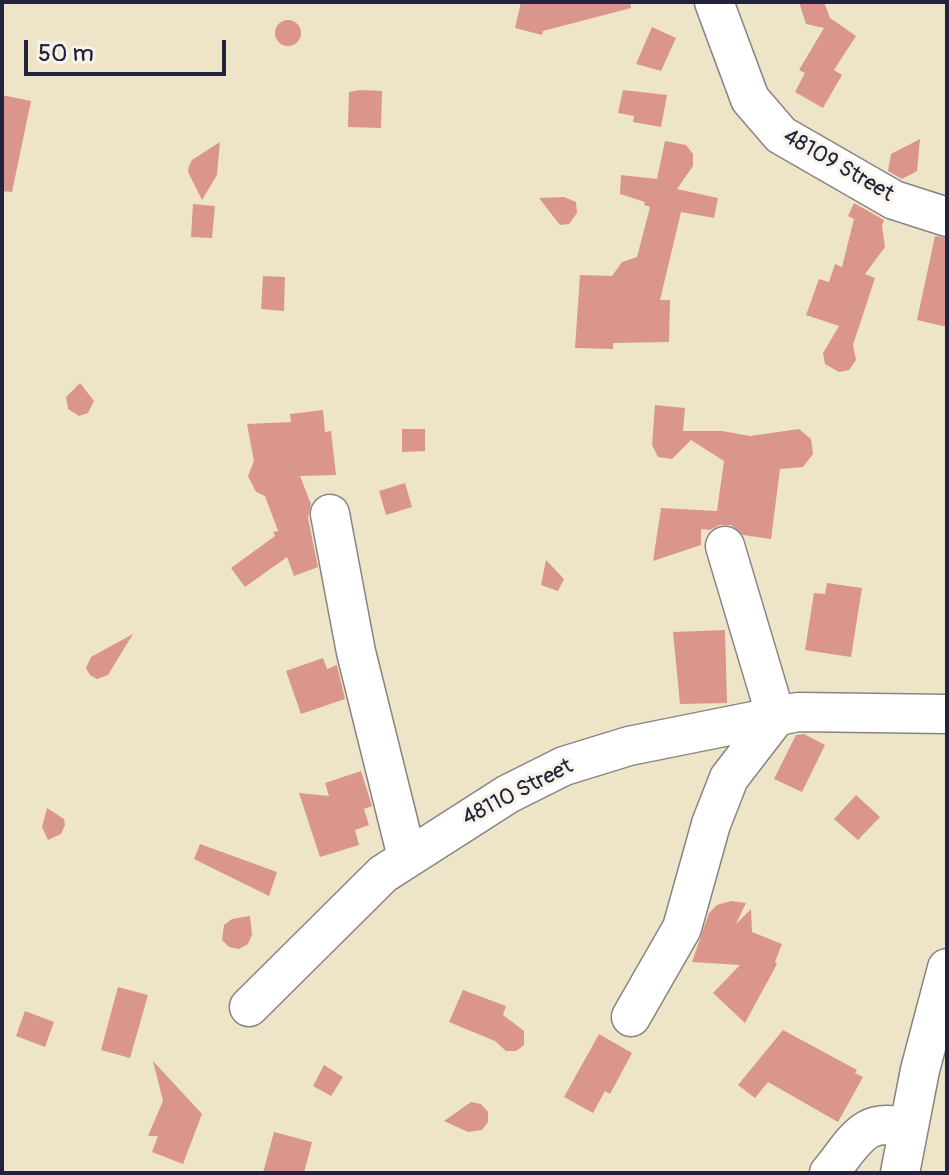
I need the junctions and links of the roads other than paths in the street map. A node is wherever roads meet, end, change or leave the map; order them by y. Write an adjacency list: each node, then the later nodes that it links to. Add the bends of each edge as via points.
1 (714, 2): 2 (street, 48109 Street, via 750,99 781,135 894,200)
2 (947, 217)
3 (330, 514): 7 (street, via 356,652)
4 (725, 546): 6 (street)
5 (947, 714): 6 (street, 48110 Street, via 798,712)
6 (776, 717): 7 (street, 48110 Street, via 629,746 564,766); 10 (street, via 729,778 682,928)
7 (407, 857): 9 (street, 48110 Street, via 334,919)
8 (947, 968): 11 (street)
9 (249, 1007)
10 (631, 1017)
11 (908, 1129): 12 (street, via 886,1122 871,1127); 13 (street)
12 (829, 1173)
13 (900, 1173)

